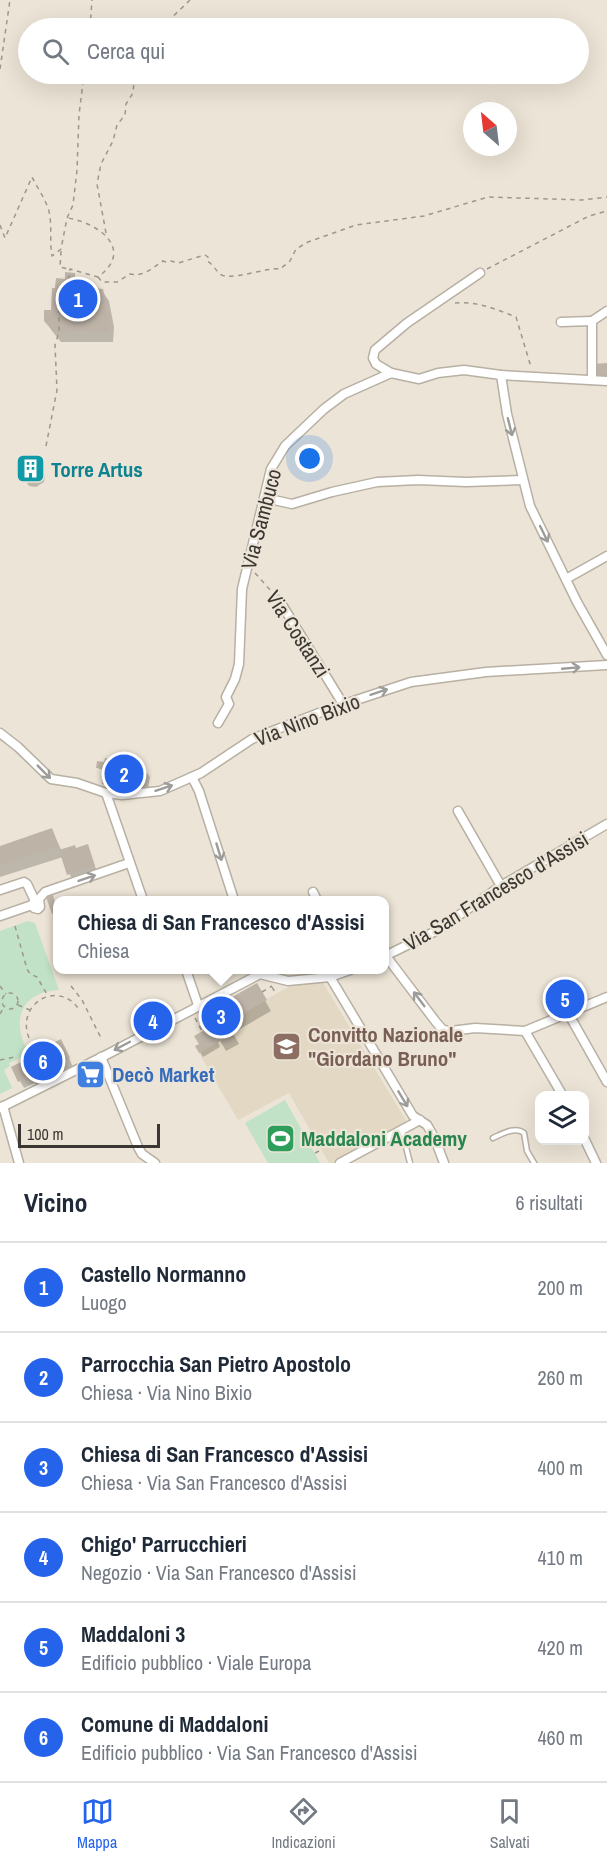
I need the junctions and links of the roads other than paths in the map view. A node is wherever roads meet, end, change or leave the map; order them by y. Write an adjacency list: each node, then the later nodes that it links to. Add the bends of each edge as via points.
1 (480, 273): 5 (street, via 375,350 376,364)
2 (607, 311): 3 (street)
3 (592, 321): 4 (street); 7 (street)
4 (561, 322)
5 (391, 373): 6 (street, via 419,379 464,370); 10 (street, Via Sambuco, via 344,394 285,446 272,469)
6 (501, 375): 7 (street); 9 (street, one-way to 9)
7 (592, 380): 8 (street)
8 (607, 381)
9 (523, 480): 10 (street, via 378,482 292,504); 12 (street, one-way to 12, via 530,506)
10 (265, 498): 17 (street, Via Sambuco, via 242,589 239,664 226,697 229,704)
11 (607, 556): 12 (street)
12 (566, 579): 14 (street)
13 (279, 600): 16 (street, Via Costanzi)
14 (607, 655)
15 (607, 665): 16 (street, Via Nino Bixio, one-way to 15, via 411,681)
16 (343, 704): 19 (street, Via Nino Bixio, via 252,739)
17 (218, 723)
18 (0, 733): 20 (street, Via Nino Bixio, one-way to 20, via 51,779)
19 (192, 777): 20 (street, Via Nino Bixio, one-way to 19, via 160,791); 28 (street, one-way to 28)
20 (106, 793): 23 (street)
21 (458, 811): 24 (street)
22 (607, 824): 24 (street, Via San Francesco d'Assisi)
23 (129, 863): 27 (street); 30 (street, one-way to 23, via 45,892)
24 (501, 886): 32 (street, Via San Francesco d'Assisi, via 436,931)
25 (0, 890): 30 (street, via 24,882)
26 (313, 892): 29 (street)
27 (141, 896)
28 (233, 896)
29 (315, 896)
30 (36, 903): 31 (street)
31 (0, 916)
32 (389, 954)
33 (389, 961): 42 (street, one-way to 33, via 443,1030)
34 (187, 974): 40 (street)
35 (255, 974): 40 (street)
36 (265, 974): 38 (street, via 288,981)
37 (338, 974): 38 (street)
38 (330, 977): 47 (street, one-way to 47, via 413,1116)
39 (607, 997): 41 (street)
40 (194, 1008): 43 (street, one-way to 43)
41 (568, 1013): 42 (street); 44 (street)
42 (525, 1031): 45 (street)
43 (101, 1057): 46 (street); 53 (street, via 138,1147)
44 (607, 1082)
45 (561, 1091)
46 (1, 1107): 52 (street)
47 (420, 1120): 48 (street); 56 (street, via 435,1139)
48 (402, 1130): 51 (street); 55 (lane)
49 (493, 1138): 57 (lane, via 512,1130 524,1132)
50 (588, 1145): 58 (street)
51 (355, 1159): 54 (street)
52 (19, 1163)
53 (155, 1163)
54 (340, 1163)
55 (410, 1163)
56 (444, 1163)
57 (534, 1163)
58 (596, 1163)

